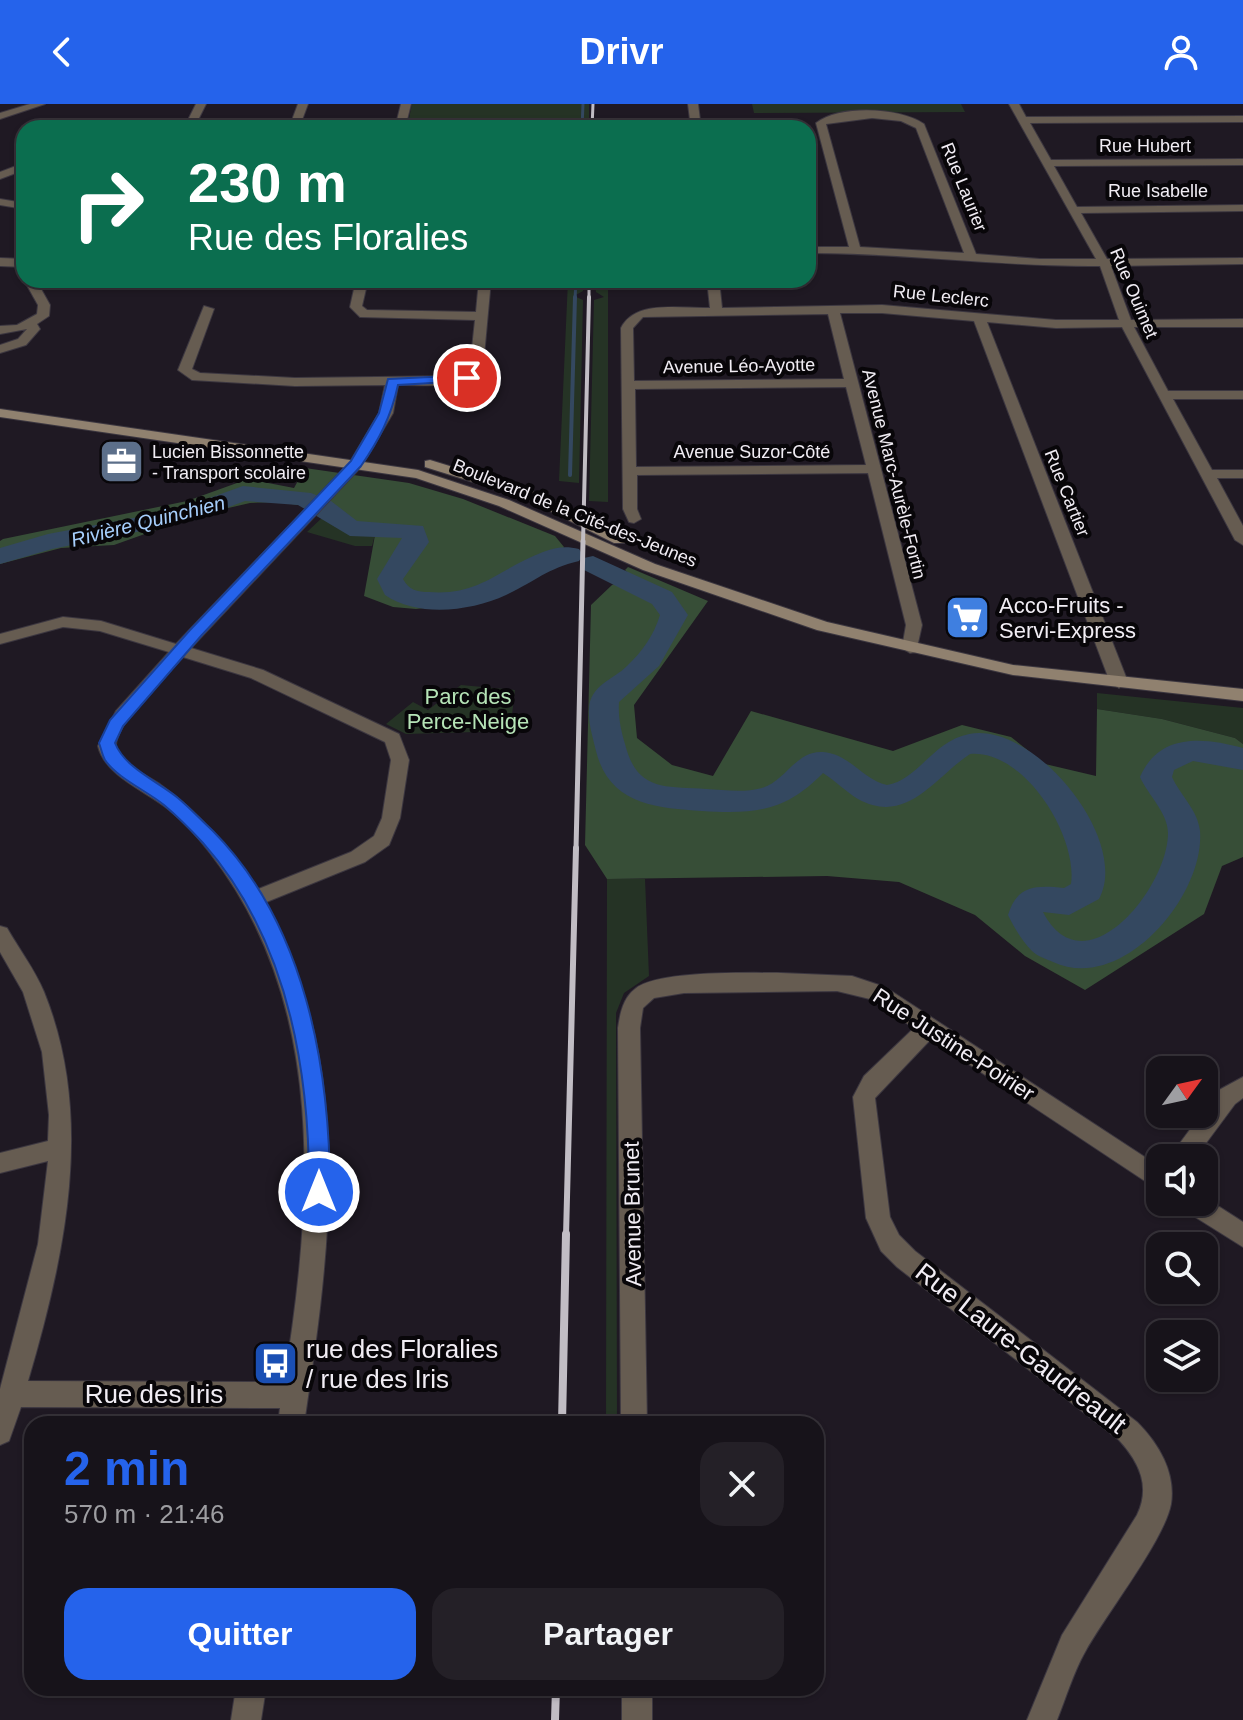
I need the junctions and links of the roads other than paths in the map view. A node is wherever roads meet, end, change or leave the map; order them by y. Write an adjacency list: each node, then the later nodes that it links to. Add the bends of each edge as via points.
1 (40, 104): 3 (street)
2 (1014, 104): 5 (street, Rue Ouimet)
3 (0, 116)
4 (1243, 119): 5 (street)
5 (1024, 120): 7 (street, Rue Ouimet)
6 (1243, 162): 7 (street, Rue Hubert)
7 (1048, 163): 9 (street, Rue Ouimet)
8 (1243, 208): 9 (street, Rue Isabelle)
9 (1074, 210): 14 (street, Rue Ouimet)
10 (855, 249): 11 (street); 12 (street); 12 (street, Rue Laurier, via 821,123 834,117 903,117 920,126)
11 (816, 250)
12 (970, 257): 14 (street)
13 (1243, 261): 14 (street)
14 (1103, 262): 26 (street, Rue Ouimet)
15 (34, 288): 25 (street, via 45,309)
16 (360, 288): 22 (street, via 356,307 364,314)
17 (484, 288): 22 (street)
18 (714, 288): 21 (street)
19 (208, 309): 29 (street, via 185,370 192,376)
20 (833, 309): 21 (street, Rue Leclerc); 23 (street, Rue Leclerc); 30 (street, Avenue Marc-Aurèle-Fortin)
21 (716, 310): 31 (street, Rue Leclerc, via 636,315 627,328)
22 (481, 316): 29 (street, via 476,367 470,375 459,380)
23 (979, 318): 26 (street, Rue Leclerc); 45 (street, Rue Cartier)
24 (1243, 323): 26 (street, Rue Leclerc)
25 (31, 324): 27 (street); 28 (street, via 34,329 25,340)
26 (1127, 324): 32 (street, Rue Ouimet)
27 (0, 330)
28 (0, 349)
29 (392, 381): 35 (street, via 386,413)
30 (852, 383): 31 (street, Avenue Léo-Ayotte); 36 (street, Avenue Marc-Aurèle-Fortin)
31 (627, 385): 37 (street)
32 (1164, 395): 33 (street); 38 (street, Rue Ouimet)
33 (1243, 395)
34 (0, 413): 35 (main road, Boulevard de la Cité-des-Jeunes, via 213,445)
35 (360, 458): 43 (main road, Boulevard de la Cité-des-Jeunes, via 465,488 649,567 823,626); 44 (street)
36 (875, 469): 37 (street, Avenue Suzor-Côté); 43 (street, Avenue Marc-Aurèle-Fortin, via 914,625)
37 (629, 471): 40 (street)
38 (1207, 474): 39 (street); 41 (street, Rue Ouimet)
39 (1243, 474)
40 (634, 519)
41 (1243, 540)
42 (0, 639): 44 (street, via 56,623 85,622)
43 (910, 648): 45 (main road, Boulevard de la Cité-des-Jeunes, via 1013,670)
44 (181, 649): 47 (street, via 116,723 108,751 201,830); 47 (street, via 281,684 387,735 400,751 391,818 378,844)
45 (1119, 682): 46 (main road, Boulevard de la Cité-des-Jeunes)
46 (1243, 695)
47 (253, 899): 59 (street, via 295,994 317,1114 317,1240)
48 (4, 948): 53 (street, via 34,993 51,1042)
49 (634, 1004): 50 (street, Rue Justine-Poirier, via 649,991 671,985 845,983 874,991); 61 (street, Avenue Brunet, via 629,1028)
50 (930, 1026): 55 (street, Rue Justine-Poirier); 67 (street, Rue Laure-Gaudreault, via 864,1097 878,1218 885,1236 906,1259 1128,1431 1150,1459 1158,1481 1153,1514 1072,1645)
51 (1243, 1086): 52 (street, via 1227,1097)
52 (1192, 1144)
53 (61, 1148): 54 (street); 58 (street, via 53,1233)
54 (0, 1163)
55 (1146, 1171)
56 (1213, 1216): 57 (street)
57 (1243, 1236)
58 (11, 1394): 59 (street, Rue des Iris); 62 (street)
59 (296, 1395): 60 (street)
60 (292, 1416)
61 (634, 1416)
62 (0, 1432)
63 (250, 1696): 65 (street)
64 (637, 1696): 66 (street)
65 (246, 1720)
66 (637, 1720)
67 (1042, 1720)

